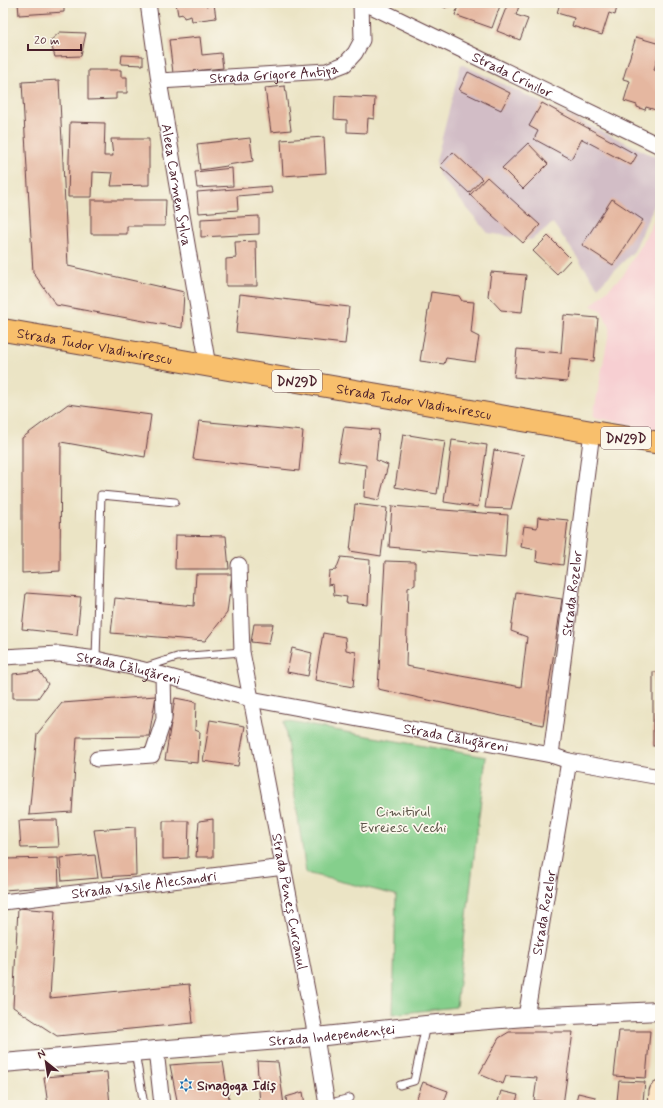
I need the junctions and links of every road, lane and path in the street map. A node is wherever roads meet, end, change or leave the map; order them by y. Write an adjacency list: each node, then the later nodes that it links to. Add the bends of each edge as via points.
1 (148, 3): 4 (street, Aleea Carmen Sylva)
2 (361, 3): 4 (street, Strada Grigore Antipa, via 362,40 345,64 327,71)
3 (365, 3): 5 (street, Strada Crinilor)
4 (160, 81): 7 (street, Aleea Carmen Sylva)
5 (660, 146)
6 (3, 330): 7 (main road, Strada Tudor Vladimirescu / DN29D)
7 (208, 366): 8 (main road, Strada Tudor Vladimirescu / DN29D)
8 (592, 432): 9 (main road, Strada Tudor Vladimirescu / DN29D); 18 (street, Strada Rozelor)
9 (660, 443)
10 (175, 502): 14 (lane, via 100,495)
11 (239, 565): 12 (street)
12 (242, 652): 15 (lane, via 177,657); 17 (street)
13 (3, 657): 14 (street, Strada Călugăreni, via 58,654)
14 (96, 660): 15 (street, Strada Călugăreni)
15 (140, 669): 16 (street, Strada Călugăreni)
16 (163, 675): 17 (street, Strada Călugăreni); 19 (street, via 164,719 152,755)
17 (251, 699): 18 (street, Strada Călugăreni); 22 (street, Strada Peneș Curcanul)
18 (551, 755): 20 (street, Strada Călugăreni)
19 (97, 759)
20 (569, 761): 21 (street, Strada Călugăreni); 25 (street, Strada Rozelor)
21 (660, 777)
22 (284, 867): 23 (street, Strada Vasile Alecsandri); 27 (street, Strada Peneș Curcanul)
23 (3, 902)
24 (660, 1011): 25 (street, Strada Independenței)
25 (526, 1017): 26 (street, Strada Independenței)
26 (426, 1025): 27 (street, Strada Independenței); 31 (lane, via 414,1081)
27 (316, 1037): 28 (street, Strada Independenței); 36 (street, Strada Peneș Curcanul)
28 (156, 1050): 29 (street, Strada Independenței); 35 (street)
29 (135, 1052): 30 (street, Strada Independenței); 34 (lane)
30 (3, 1063)
31 (400, 1085)
32 (660, 1092): 37 (main road)
33 (350, 1098): 36 (lane)
34 (144, 1105)
35 (162, 1105)
36 (327, 1105)
37 (659, 1105)

